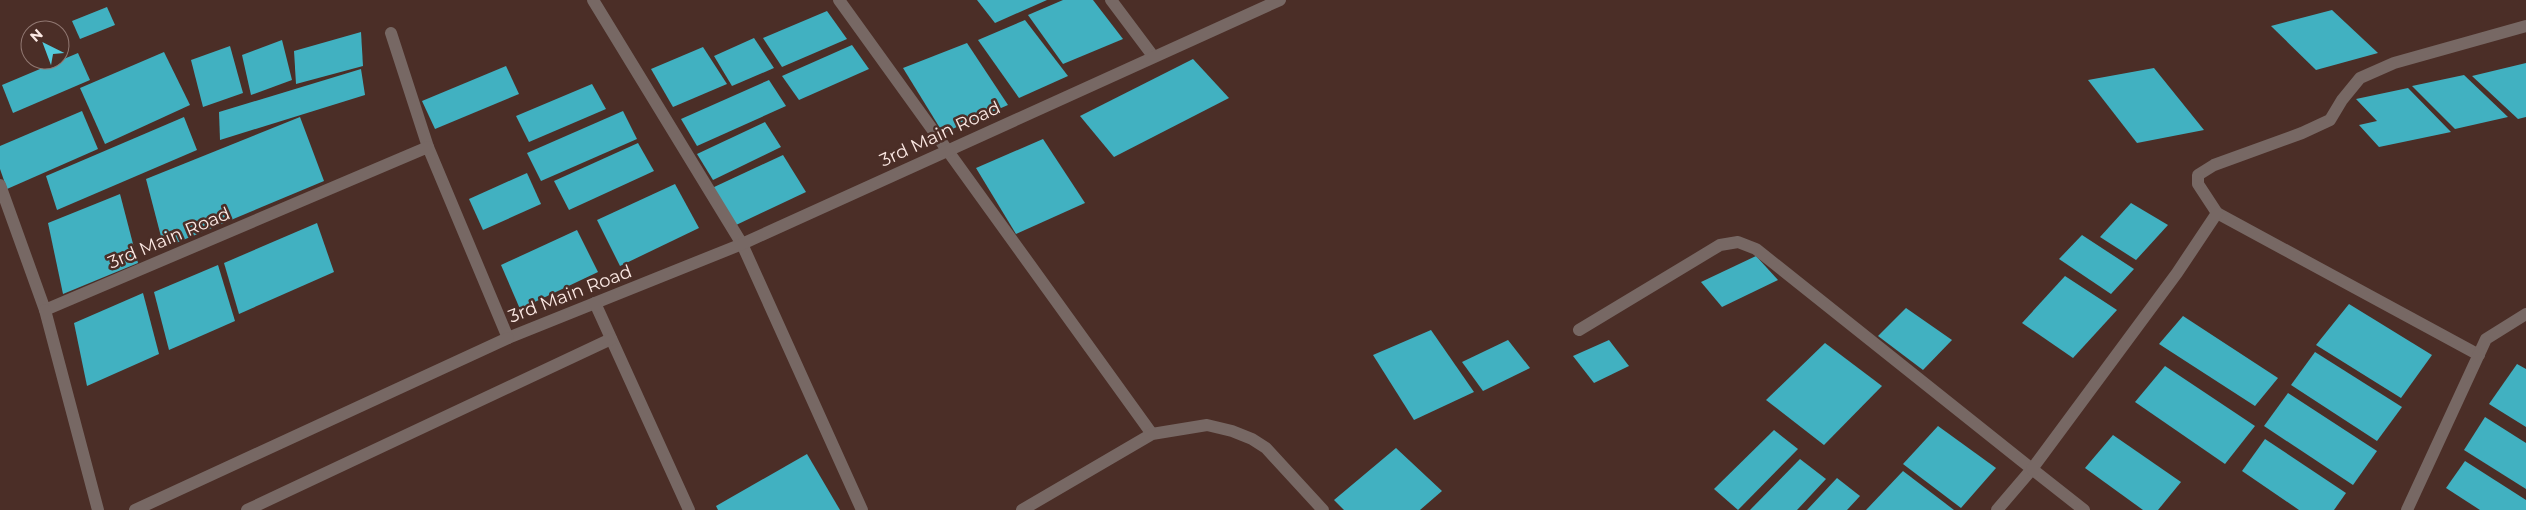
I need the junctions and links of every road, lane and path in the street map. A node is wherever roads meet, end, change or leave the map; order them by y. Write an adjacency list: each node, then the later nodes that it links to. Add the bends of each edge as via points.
1 (593, 0): 12 (street)
2 (839, 0): 9 (street)
3 (1112, 0): 7 (street)
4 (1280, 0): 7 (street, 3rd Main Road)
5 (2526, 26): 11 (street, via 2394,63 2360,78 2330,120 2214,164 2198,175 2198,184)
6 (391, 33): 8 (street)
7 (1153, 56): 9 (street, 3rd Main Road)
8 (428, 147): 14 (street, 3rd Main Road); 17 (street, 3rd Main Road)
9 (949, 150): 12 (street, 3rd Main Road); 20 (street)
10 (0, 186): 14 (street)
11 (2216, 213): 19 (street); 21 (street, via 2177,273)
12 (742, 244): 13 (street, 3rd Main Road); 26 (street)
13 (595, 303): 17 (street, 3rd Main Road); 18 (street)
14 (45, 310): 22 (street)
15 (2526, 314): 19 (street, via 2486,339)
16 (1579, 330): 21 (street, via 1720,246 1738,242 1756,249 1778,265)
17 (508, 338): 23 (street)
18 (610, 339): 24 (street); 25 (street)
19 (2479, 355): 31 (street)
20 (1152, 434): 27 (street); 28 (street, via 1207,425 1252,439 1266,448)
21 (2032, 469): 29 (street); 30 (street)
22 (98, 510)
23 (135, 510)
24 (247, 510)
25 (689, 510)
26 (862, 510)
27 (1022, 510)
28 (1323, 510)
29 (1998, 510)
30 (2084, 510)
31 (2407, 510)

